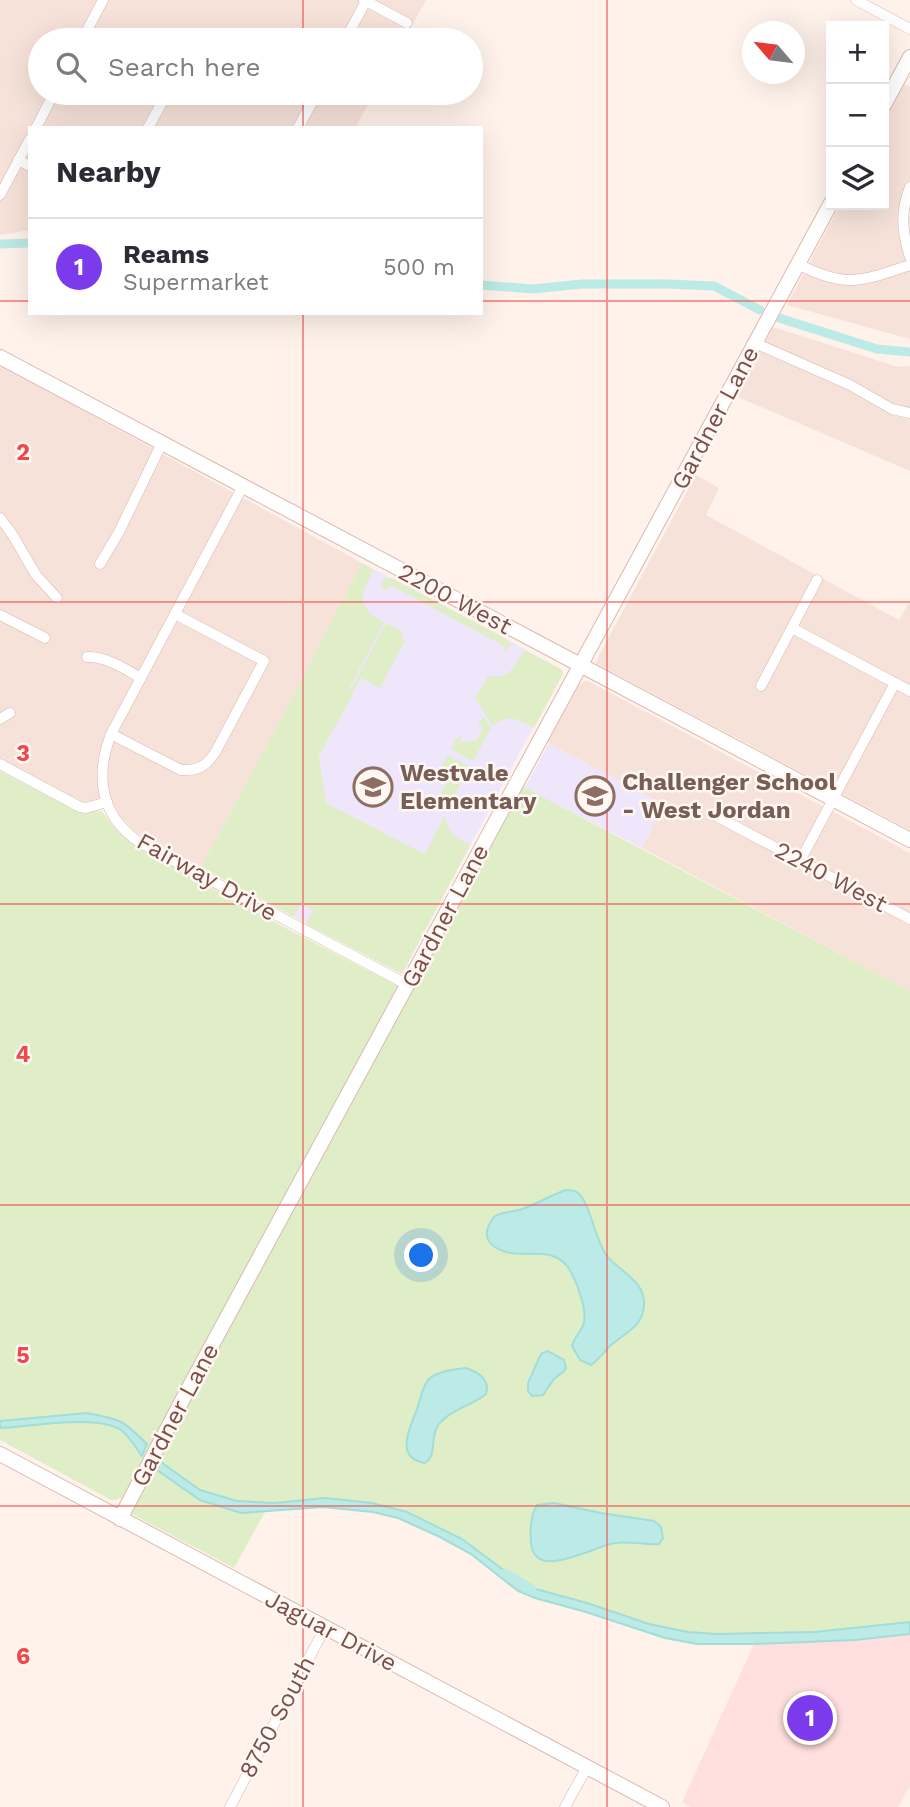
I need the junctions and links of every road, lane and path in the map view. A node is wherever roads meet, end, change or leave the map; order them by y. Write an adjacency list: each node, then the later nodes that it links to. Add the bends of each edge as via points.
1 (103, 0): 5 (street)
2 (365, 0): 4 (street); 6 (street)
3 (856, 0): 7 (street)
4 (407, 23)
5 (88, 28)
6 (351, 28)
7 (910, 29)
8 (910, 57): 9 (street)
9 (889, 96)
10 (48, 105): 13 (street)
11 (160, 105): 14 (street)
12 (310, 105): 15 (street)
13 (37, 126)
14 (149, 126)
15 (299, 126)
16 (28, 142): 17 (street)
17 (18, 160): 18 (street); 20 (street)
18 (28, 165)
19 (910, 187): 22 (street, via 902,231)
20 (0, 195)
21 (827, 210): 23 (street, Gardner Lane)
22 (910, 257)
23 (798, 264): 24 (street, via 827,277 859,281); 25 (street, Gardner Lane)
24 (910, 264)
25 (755, 343): 27 (street, via 892,409); 39 (street, Gardner Lane)
26 (0, 357): 28 (street, 2200 West)
27 (910, 413)
28 (162, 443): 29 (street, 2200 West); 31 (street)
29 (243, 486): 34 (street, Fairway Drive); 39 (street, 2200 West)
30 (0, 519): 33 (street, via 36,575)
31 (100, 564)
32 (817, 580): 36 (street)
33 (57, 598)
34 (175, 614): 40 (street, Fairway Drive); 46 (street, via 264,661 216,751 201,768 181,770)
35 (0, 615): 37 (street)
36 (792, 628): 41 (street); 42 (street)
37 (45, 638)
38 (87, 657): 40 (street, via 105,659)
39 (581, 666): 48 (street, 2200 West); 54 (street, Gardner Lane)
40 (141, 678): 46 (street, Fairway Drive)
41 (895, 683): 43 (street); 48 (street)
42 (761, 686)
43 (910, 691)
44 (10, 712): 45 (street)
45 (0, 719)
46 (111, 734): 49 (street, Fairway Drive, via 101,770)
47 (0, 764): 49 (street, via 80,807)
48 (833, 799): 51 (street, 2200 West); 52 (street)
49 (107, 802): 54 (street, Fairway Drive, via 121,826 139,842)
50 (716, 816): 52 (street, 2240 West)
51 (910, 840)
52 (800, 861): 53 (street, 2240 West)
53 (910, 919)
54 (408, 985): 56 (street, Gardner Lane)
55 (0, 1454): 56 (street, Jaguar Drive)
56 (120, 1519): 57 (street, Jaguar Drive)
57 (324, 1628): 58 (street, Jaguar Drive); 59 (street, 8750 South)
58 (587, 1767): 60 (street); 61 (street, Jaguar Drive)
59 (230, 1807)
60 (565, 1807)
61 (662, 1807)

